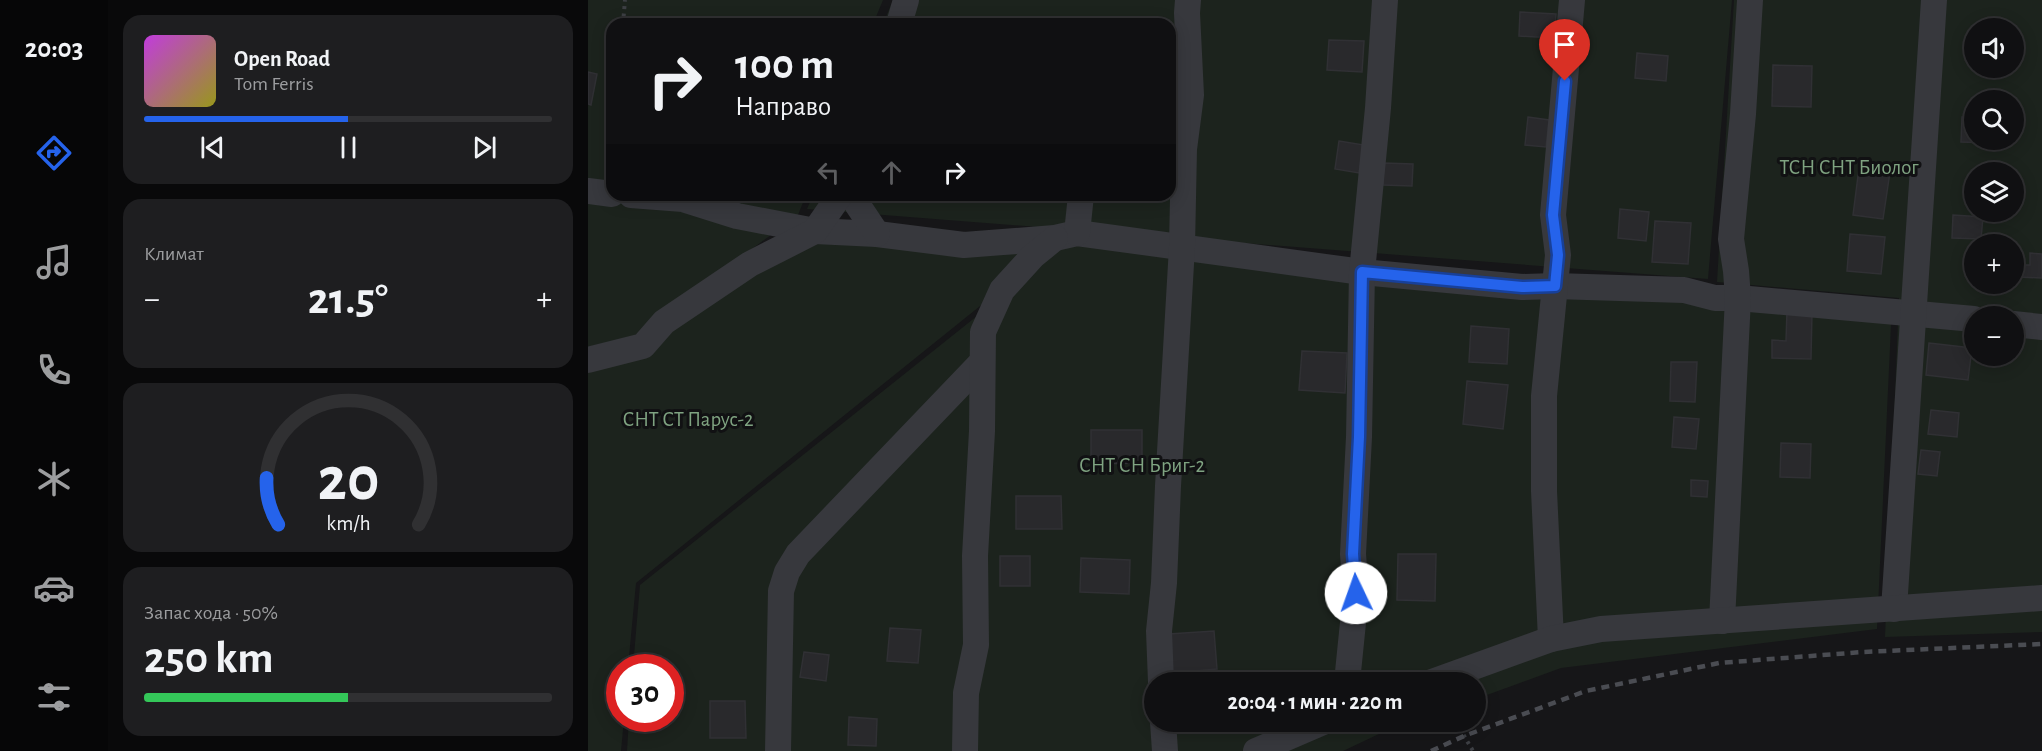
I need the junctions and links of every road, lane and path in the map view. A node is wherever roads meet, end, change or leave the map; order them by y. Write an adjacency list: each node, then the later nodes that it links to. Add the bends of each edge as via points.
1 (625, 0): 8 (path)
2 (906, 0): 9 (street)
3 (1188, 0): 19 (street, via 1191,95 1184,149)
4 (1385, 0): 20 (street)
5 (1572, 0): 21 (street, via 1553,215 1558,255)
6 (1750, 0): 22 (street, via 1731,239)
7 (1934, 0): 23 (street)
8 (624, 18)
9 (901, 18)
10 (588, 191): 11 (street)
11 (606, 193)
12 (689, 201): 16 (street, via 737,216)
13 (836, 201): 16 (street)
14 (855, 201): 17 (street)
15 (1079, 201): 18 (street)
16 (815, 231): 17 (street); 27 (street, via 750,264 664,322 643,346)
17 (877, 234): 18 (street, via 964,244)
18 (1066, 236): 19 (street); 28 (street, via 1033,256 1002,290 983,332)
19 (1182, 247): 20 (street); 33 (street, via 1159,631)
20 (1362, 272): 21 (street, via 1522,287); 34 (street, via 1353,554 1356,593)
21 (1555, 286): 22 (street, via 1684,290 1715,298); 32 (street, via 1544,408)
22 (1738, 298): 23 (street); 31 (street)
23 (1913, 312): 24 (street); 30 (street)
24 (1964, 318)
25 (2024, 325): 26 (street)
26 (2042, 327)
27 (588, 360)
28 (981, 363): 39 (street, via 798,554 787,572 781,591); 40 (street, via 976,645 966,693)
29 (2042, 598): 30 (street)
30 (1894, 609): 31 (street)
31 (1722, 621): 32 (street, via 1601,628)
32 (1551, 639): 35 (street)
33 (1161, 672)
34 (1348, 672)
35 (1460, 672)
36 (1164, 732): 41 (street)
37 (1300, 732): 42 (street)
38 (1461, 732): 43 (path)
39 (778, 751)
40 (964, 751)
41 (1165, 751)
42 (1256, 751)
43 (1473, 751)

